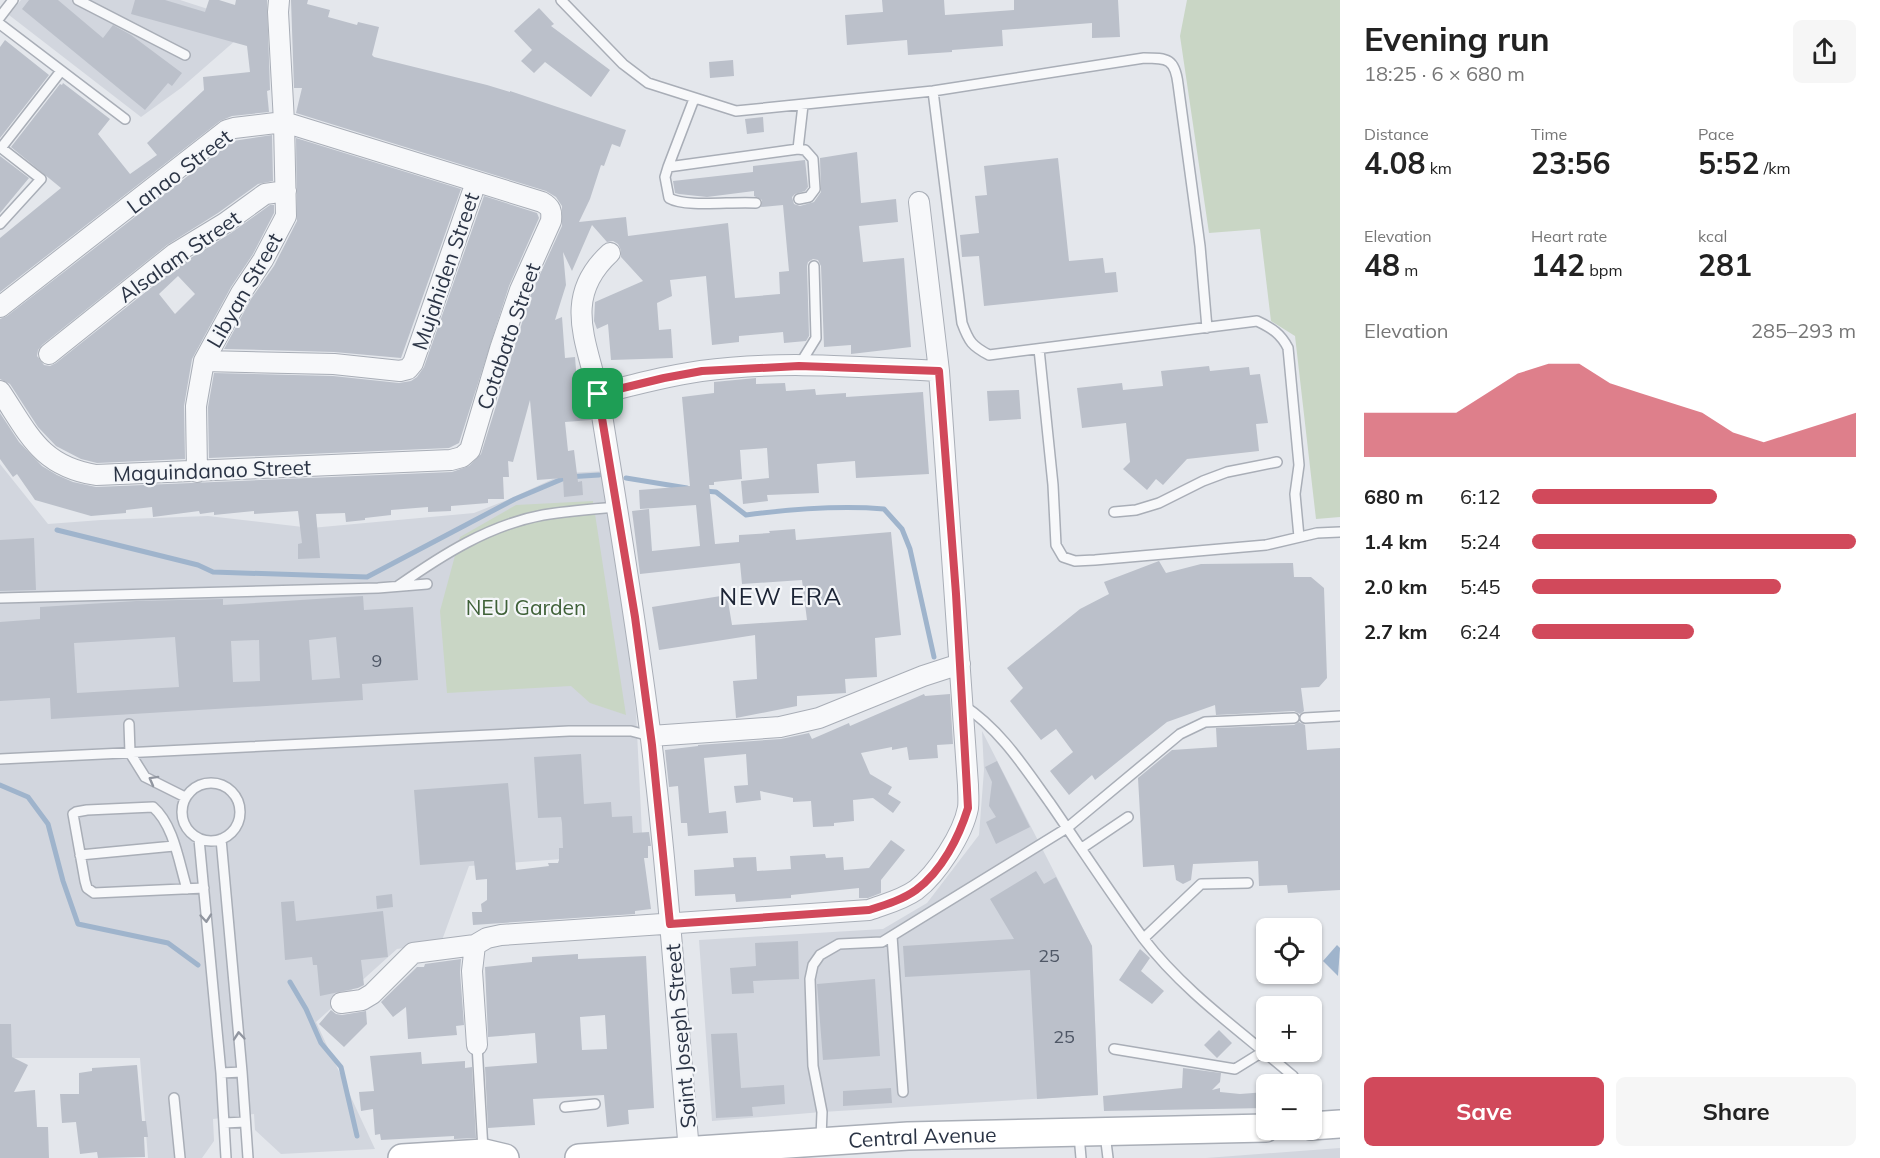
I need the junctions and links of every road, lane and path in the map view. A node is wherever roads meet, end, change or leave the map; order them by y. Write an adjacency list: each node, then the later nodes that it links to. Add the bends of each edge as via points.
1 (13, 0): 5 (lane)
2 (78, 0): 7 (lane)
3 (279, 0): 13 (street, Libyan Street)
4 (561, 0): 10 (lane, via 623,64 648,83)
5 (0, 17)
6 (0, 24): 8 (lane)
7 (185, 55)
8 (61, 71): 12 (lane); 14 (lane)
9 (933, 91): 11 (lane); 27 (lane, via 1144,58 1162,58 1172,63 1177,73); 28 (lane, via 962,323 968,339 989,355)
10 (694, 99): 11 (lane, via 736,111); 16 (lane)
11 (803, 105): 15 (lane)
12 (125, 120)
13 (284, 122): 17 (street, Lanao Street); 18 (street, Libyan Street); 26 (street, Lanao Street, via 227,130)
14 (0, 147): 23 (lane, via 41,179)
15 (798, 149): 16 (lane); 19 (lane, via 805,150 813,159 815,189 809,197)
16 (668, 167): 21 (lane, via 665,177 669,198 676,202)
17 (476, 182): 22 (street, Lanao Street, via 542,202); 30 (street, Mujahiden Street, via 408,369)
18 (286, 191): 29 (street, Alsalam Street, via 265,194 174,254); 30 (street, Libyan Street, via 286,216)
19 (799, 199)
20 (919, 202): 32 (street)
21 (756, 203)
22 (552, 212): 35 (street, Cotabato Street, via 510,319 470,450)
23 (0, 224)
24 (610, 254): 34 (street, Saint Joseph Street, via 593,271 581,306)
25 (814, 266): 31 (lane, via 816,338)
26 (0, 307)
27 (1208, 328): 28 (lane); 41 (lane, via 1257,321 1282,338 1288,348 1299,465 1295,494)
28 (1039, 349): 41 (lane, via 1056,545 1063,557 1095,560 1266,545)
29 (49, 354)
30 (204, 361): 37 (street, Libyan Street, via 196,406)
31 (799, 366): 32 (street); 34 (street, via 702,371)
32 (939, 371): 45 (street)
33 (0, 391): 37 (street, Maguindanao Street, via 41,450 58,464 96,475)
34 (598, 394): 38 (street, Saint Joseph Street)
35 (462, 457): 37 (street, Maguindanao Street)
36 (1277, 462): 39 (lane, via 1227,471 1159,503)
37 (197, 472)
38 (617, 507): 43 (lane, via 542,515 492,530 442,555); 51 (street, Saint Joseph Street)
39 (1114, 512)
40 (1340, 532): 41 (lane)
41 (1299, 537)
42 (427, 584): 43 (lane)
43 (396, 587): 44 (lane)
44 (0, 598)
45 (960, 664): 46 (street); 51 (street, via 819,718 780,727)
46 (963, 705): 56 (lane, via 1002,738); 65 (street, via 968,808 960,833 935,871 916,890 869,910)
47 (1340, 716): 49 (lane)
48 (1294, 718): 56 (lane, via 1205,722 1180,734)
49 (1305, 718)
50 (129, 724): 52 (lane)
51 (651, 736): 52 (lane, via 632,731 568,730); 65 (street, Saint Joseph Street)
52 (130, 753): 53 (lane); 54 (lane, one-way to 52, via 145,777)
53 (0, 759)
54 (185, 797): 57 (lane, via 182,821); 58 (lane, via 198,785 214,782 235,795 239,819)
55 (1128, 817): 60 (lane)
56 (1067, 828): 60 (lane); 66 (lane)
57 (199, 839): 58 (lane); 63 (lane)
58 (221, 839): 75 (lane, one-way to 58)
59 (174, 846): 61 (lane); 61 (lane, via 153,807 87,810 73,814); 64 (lane)
60 (1082, 848): 67 (lane)
61 (80, 855): 64 (lane, via 87,888 94,893)
62 (1248, 883): 67 (lane, via 1201,885)
63 (204, 888): 64 (lane); 76 (lane, one-way to 76)
64 (187, 889)
65 (670, 924): 68 (street, via 501,935); 90 (street, Saint Joseph Street)
66 (892, 936): 78 (lane); 87 (lane, via 882,942 839,944 820,955 813,965 813,1066 822,1112)
67 (1144, 938): 70 (lane, via 1175,976)
68 (475, 945): 69 (street, via 413,953 372,994 362,1000); 71 (street, via 472,971)
69 (340, 1003)
70 (1256, 1044)
71 (477, 1045): 91 (lane)
72 (1114, 1049): 73 (lane, via 1234,1069)
73 (1256, 1056)
74 (1277, 1062): 77 (lane)
75 (242, 1072): 76 (lane); 82 (lane)
76 (221, 1073): 83 (lane)
77 (1291, 1074)
78 (903, 1092)
79 (174, 1098): 92 (lane)
80 (595, 1104): 81 (lane)
81 (565, 1107)
82 (245, 1122): 83 (lane); 94 (lane)
83 (224, 1123): 93 (lane)
84 (1340, 1124): 85 (main road)
85 (1322, 1125)
86 (1256, 1129): 89 (main road, Central Avenue)
87 (821, 1141): 88 (main road, Central Avenue, via 908,1136); 90 (main road, Central Avenue)
88 (1080, 1145): 89 (main road, Central Avenue)
89 (1107, 1145)
90 (689, 1150): 96 (main road, Central Avenue)
91 (494, 1156): 95 (main road)
92 (180, 1158)
93 (226, 1158)
94 (248, 1158)
95 (402, 1158)
96 (579, 1158)

